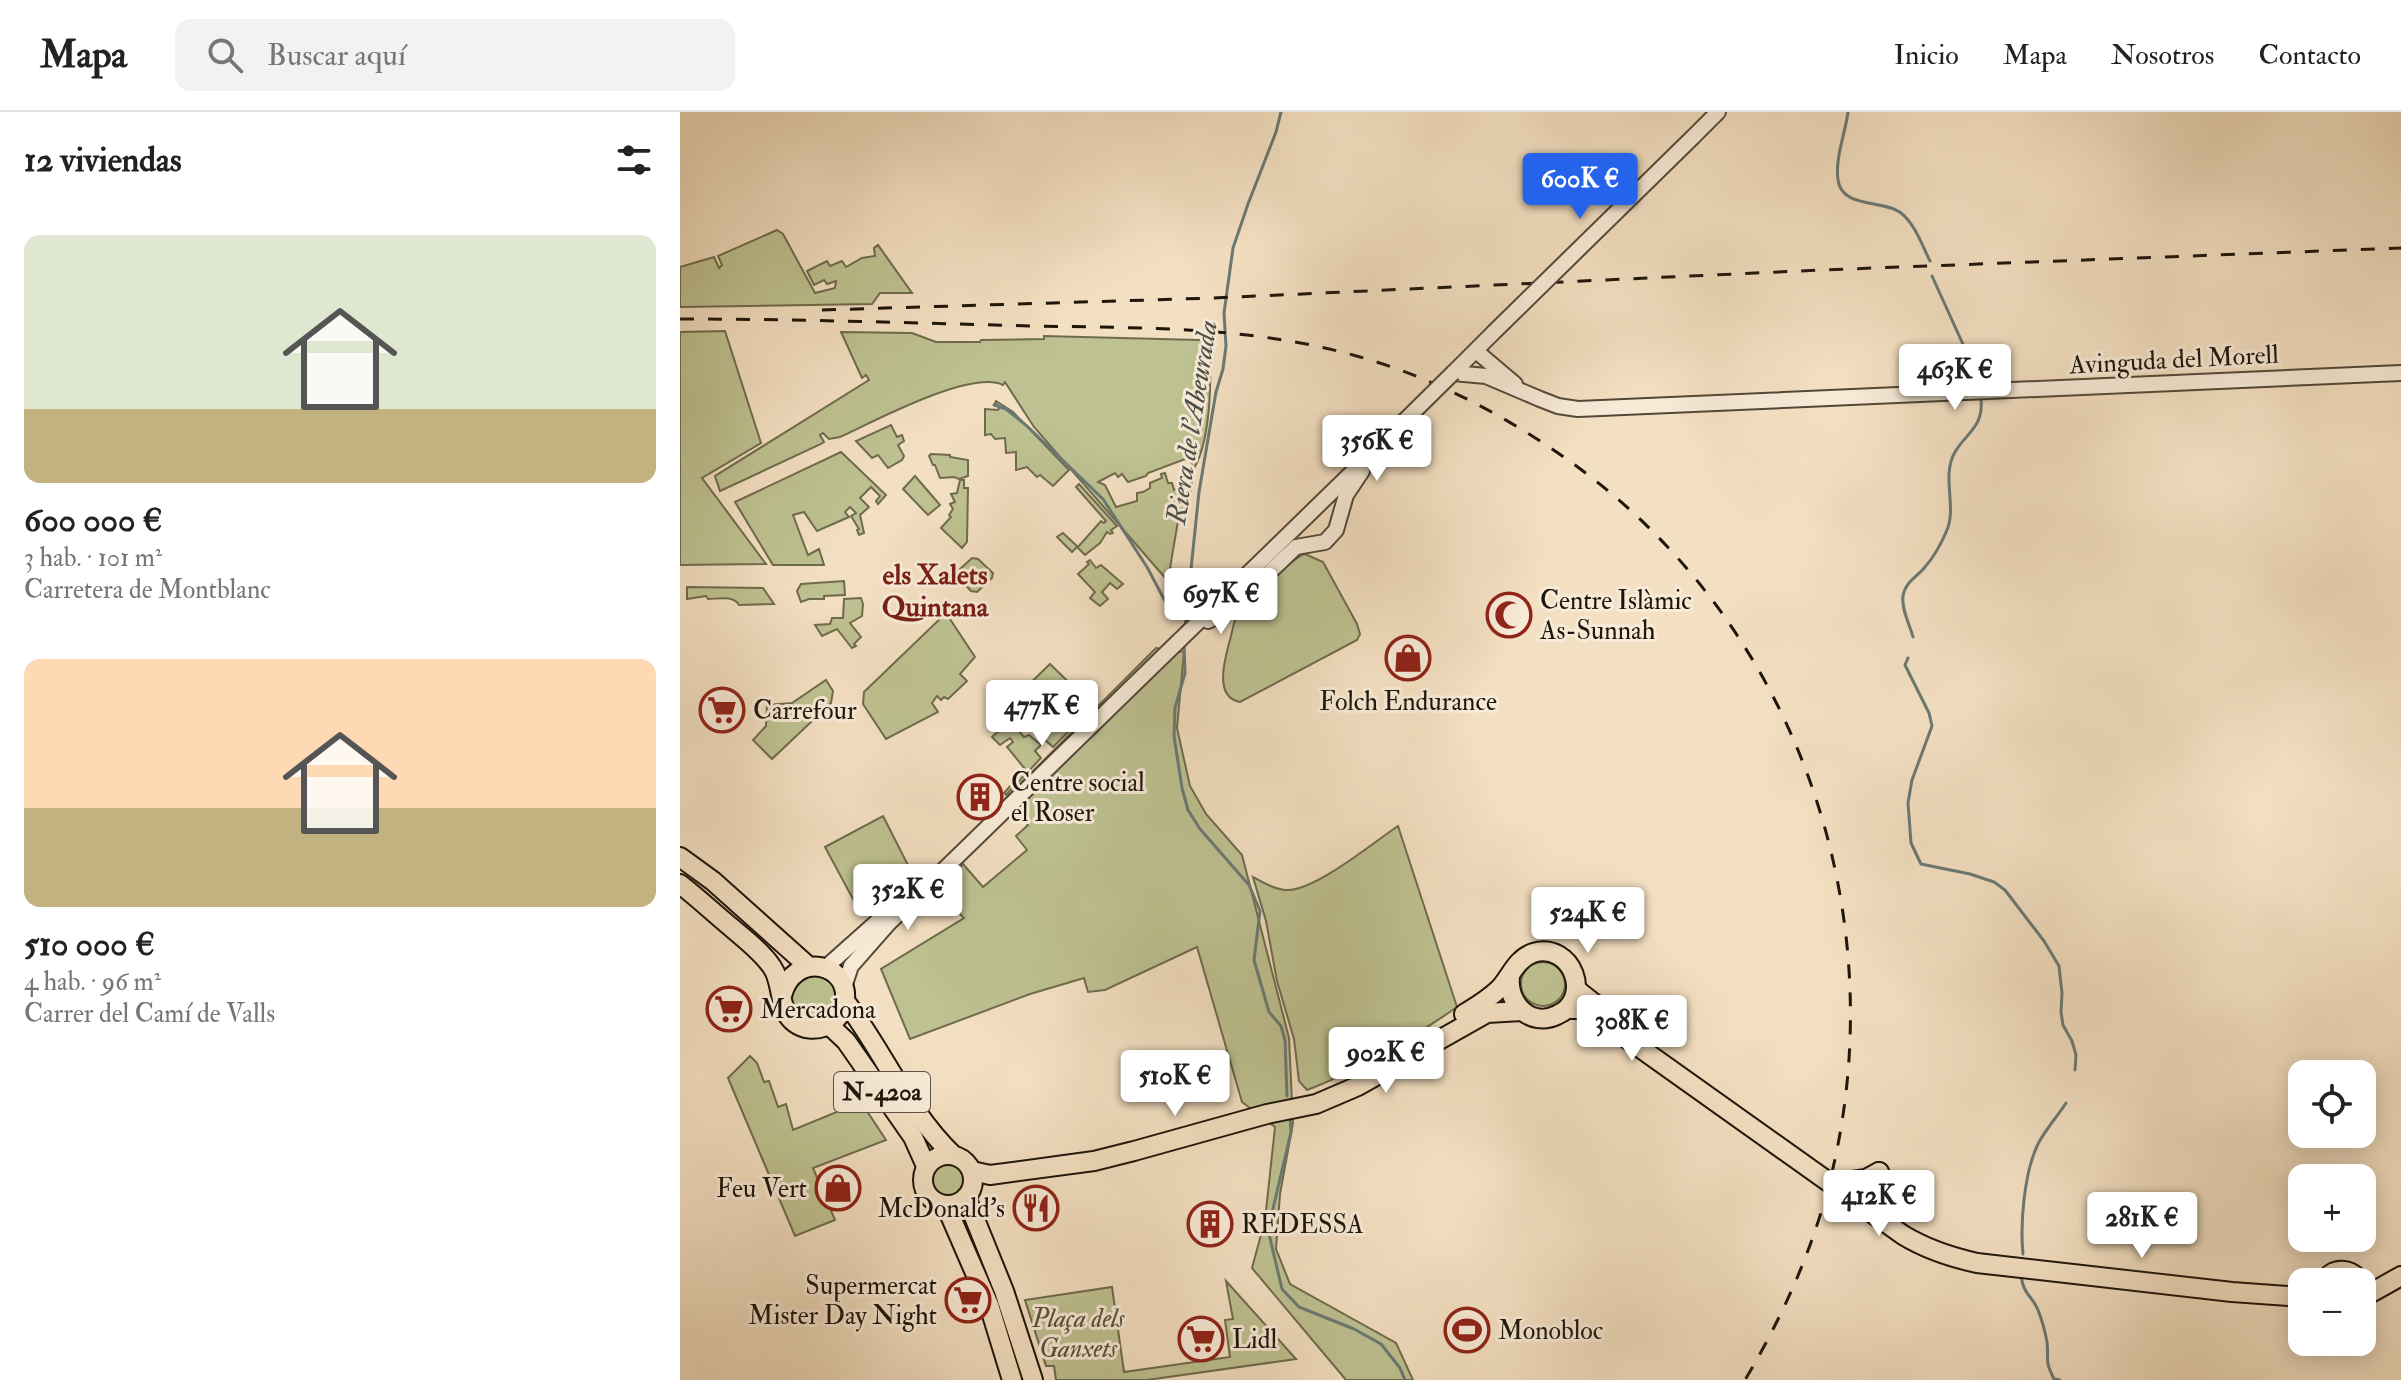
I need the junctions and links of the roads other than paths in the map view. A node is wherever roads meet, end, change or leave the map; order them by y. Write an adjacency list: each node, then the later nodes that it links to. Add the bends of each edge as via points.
1 (1718, 112): 2 (street, bridge)
2 (1494, 332): 3 (street); 4 (street)
3 (1474, 352): 4 (street); 5 (street)
4 (1491, 371): 5 (street); 6 (street, Avinguda del Morell, via 1521,390 1578,409)
5 (1453, 373): 7 (street, bridge)
6 (2401, 373)
7 (1375, 450): 8 (street); 8 (street, via 1325,542 1296,547 1231,609)
8 (1193, 628): 10 (street)
9 (680, 857): 12 (main road, N-420a)
10 (950, 865): 12 (street); 15 (street, via 863,951 851,966)
11 (680, 884): 16 (main road, via 757,950 773,969)
12 (817, 967): 15 (main road, N-420a, via 835,974); 16 (main road, via 793,973)
13 (1510, 977): 14 (main road, via 1527,956 1550,952 1568,963); 18 (main road, via 1511,996); 19 (main road)
14 (1576, 989): 17 (main road); 23 (main road)
15 (844, 994): 21 (main road, via 842,1013); 28 (main road, N-420a, via 907,1096)
16 (782, 996): 21 (main road, via 787,1016 795,1023 816,1029)
17 (1567, 1009): 18 (main road, via 1544,1018); 20 (main road, via 1587,1011)
18 (1522, 1011): 19 (main road)
19 (1478, 1012): 22 (main road); 24 (main road, via 1358,1086)
20 (1607, 1024): 23 (main road); 26 (main road)
21 (829, 1025): 29 (main road, N-420a, via 913,1137)
22 (1390, 1056): 24 (main road, via 1324,1094); 25 (main road)
23 (1678, 1066): 26 (main road); 32 (main road)
24 (1323, 1101): 25 (main road)
25 (1267, 1114): 31 (main road, via 1084,1165)
26 (1742, 1122): 27 (main road)
27 (1768, 1140): 33 (main road); 36 (main road)
28 (953, 1155): 29 (main road, via 937,1157); 31 (main road, N-420a, via 965,1161)
29 (926, 1166): 34 (main road, N-420a, via 924,1190)
30 (1879, 1172): 32 (main road); 33 (main road); 35 (main road)
31 (978, 1182): 34 (main road); 43 (main road, N-420a, via 1004,1291)
32 (1846, 1182): 33 (main road)
33 (1864, 1198): 35 (main road); 36 (main road)
34 (946, 1206): 42 (main road, N-420a, via 989,1305)
35 (1890, 1214): 37 (main road)
36 (1921, 1245): 37 (main road)
37 (1982, 1263): 41 (main road)
38 (2396, 1278): 39 (main road); 40 (main road)
39 (2376, 1281)
40 (2376, 1290)
41 (2288, 1295)
42 (1012, 1380)
43 (1033, 1380)

